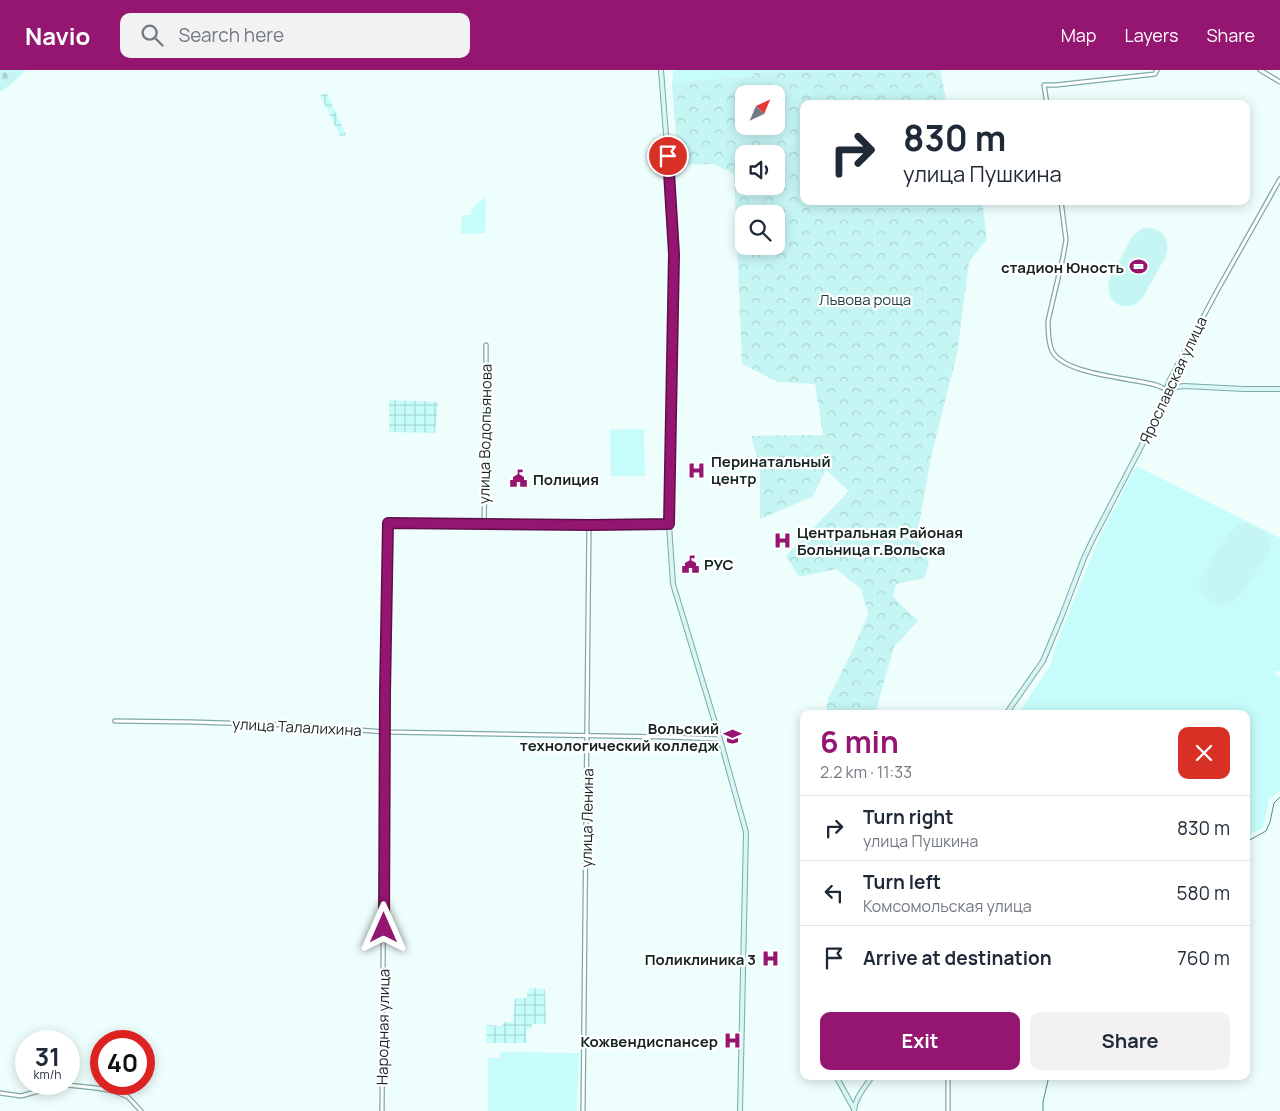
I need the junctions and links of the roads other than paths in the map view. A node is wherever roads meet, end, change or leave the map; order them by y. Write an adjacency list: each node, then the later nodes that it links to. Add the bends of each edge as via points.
1 (661, 70): 12 (main road, via 674,254)
2 (1260, 70): 4 (street)
3 (1156, 72): 5 (street, via 1044,84)
4 (1280, 82)
5 (1046, 100)
6 (1280, 179): 10 (street, Ярославская улица, via 1170,379)
7 (1062, 205): 10 (street, via 1066,240 1048,321 1052,352 1075,368)
8 (486, 345): 11 (street, улица Водопьянова)
9 (1280, 389): 10 (main road, via 1184,386)
10 (1168, 390): 14 (main road, Ярославская улица, via 1084,558 1043,661)
11 (484, 523): 13 (street); 16 (street, Народная улица, via 388,523)
12 (669, 524): 13 (street); 18 (main road, via 674,584)
13 (590, 525): 17 (street, улица Ленина)
14 (1009, 710)
15 (114, 721): 16 (street, улица Талалихина, via 289,725)
16 (386, 732): 17 (street, улица Талалихина); 27 (street, Народная улица)
17 (588, 736): 18 (street, улица Талалихина); 28 (street, улица Ленина)
18 (720, 739): 29 (main road, via 746,832)
19 (838, 1080): 23 (main road)
20 (869, 1080): 24 (main road)
21 (948, 1080): 30 (street)
22 (0, 1094): 26 (street, via 21,1096 67,1085 96,1088 128,1097)
23 (848, 1096): 24 (main road); 25 (main road)
24 (858, 1097): 25 (main road)
25 (854, 1110)
26 (141, 1111)
27 (382, 1111)
28 (583, 1111)
29 (740, 1111)
30 (948, 1111)

